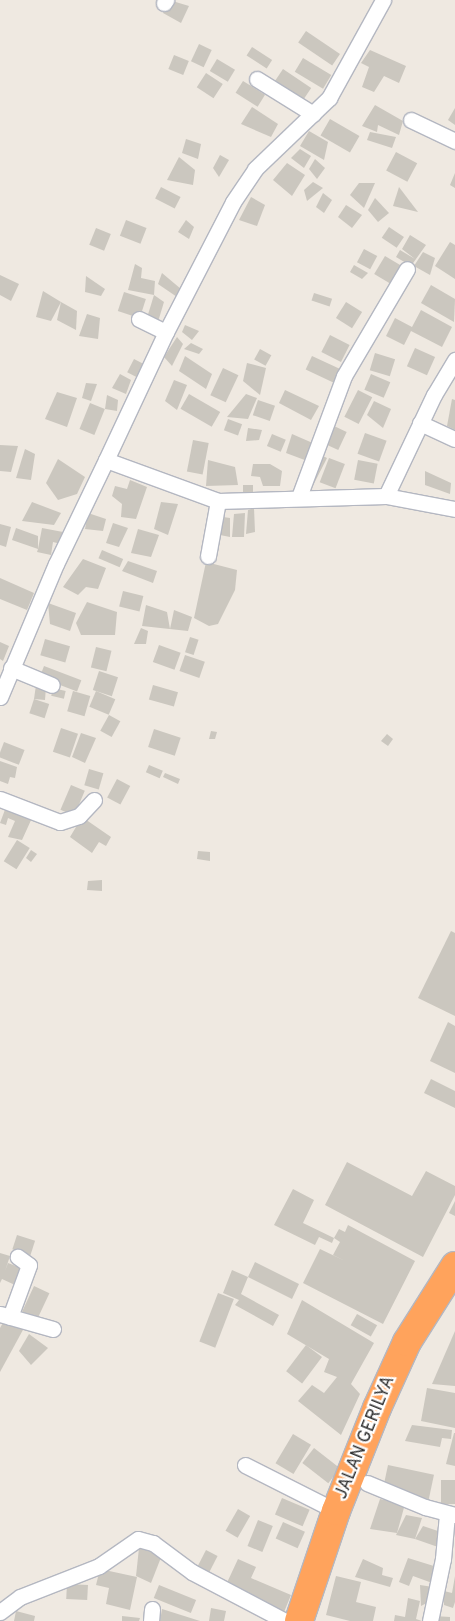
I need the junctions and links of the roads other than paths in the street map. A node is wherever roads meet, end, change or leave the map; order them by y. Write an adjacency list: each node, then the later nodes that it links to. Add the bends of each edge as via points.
1 (384, 0): 3 (street, via 329,98)
2 (257, 79): 3 (street)
3 (313, 114): 8 (street, via 255,169 217,231)
4 (411, 120): 5 (street)
5 (455, 141)
6 (407, 269): 14 (street, via 344,376)
7 (139, 320): 8 (street)
8 (166, 332): 12 (street)
9 (455, 360): 10 (street)
10 (420, 424): 11 (street); 13 (street)
11 (455, 439)
12 (106, 460): 15 (street); 18 (street)
13 (386, 496): 14 (street); 16 (street)
14 (299, 497): 15 (street)
15 (218, 500): 17 (street)
16 (455, 509)
17 (208, 556)
18 (11, 668): 19 (street); 20 (street)
19 (52, 685)
20 (0, 697)
21 (0, 800): 22 (street, via 60,822 80,816)
22 (94, 800)
23 (18, 1257): 26 (street, via 29,1265)
24 (455, 1266): 30 (highway, JALAN GERILYA, via 407,1342)
25 (455, 1299): 29 (highway, JALAN GERILYA, via 425,1346 396,1406)
26 (5, 1316): 27 (street)
27 (53, 1329)
28 (245, 1464): 30 (street)
29 (367, 1483): 31 (street); 35 (highway, JALAN GERILYA)
30 (336, 1511): 34 (highway, JALAN GERILYA)
31 (451, 1514): 36 (street)
32 (0, 1612): 33 (street, via 20,1597 99,1566 138,1538 153,1543 192,1572)
33 (285, 1621)
34 (299, 1621)
35 (317, 1621)
36 (430, 1621)

